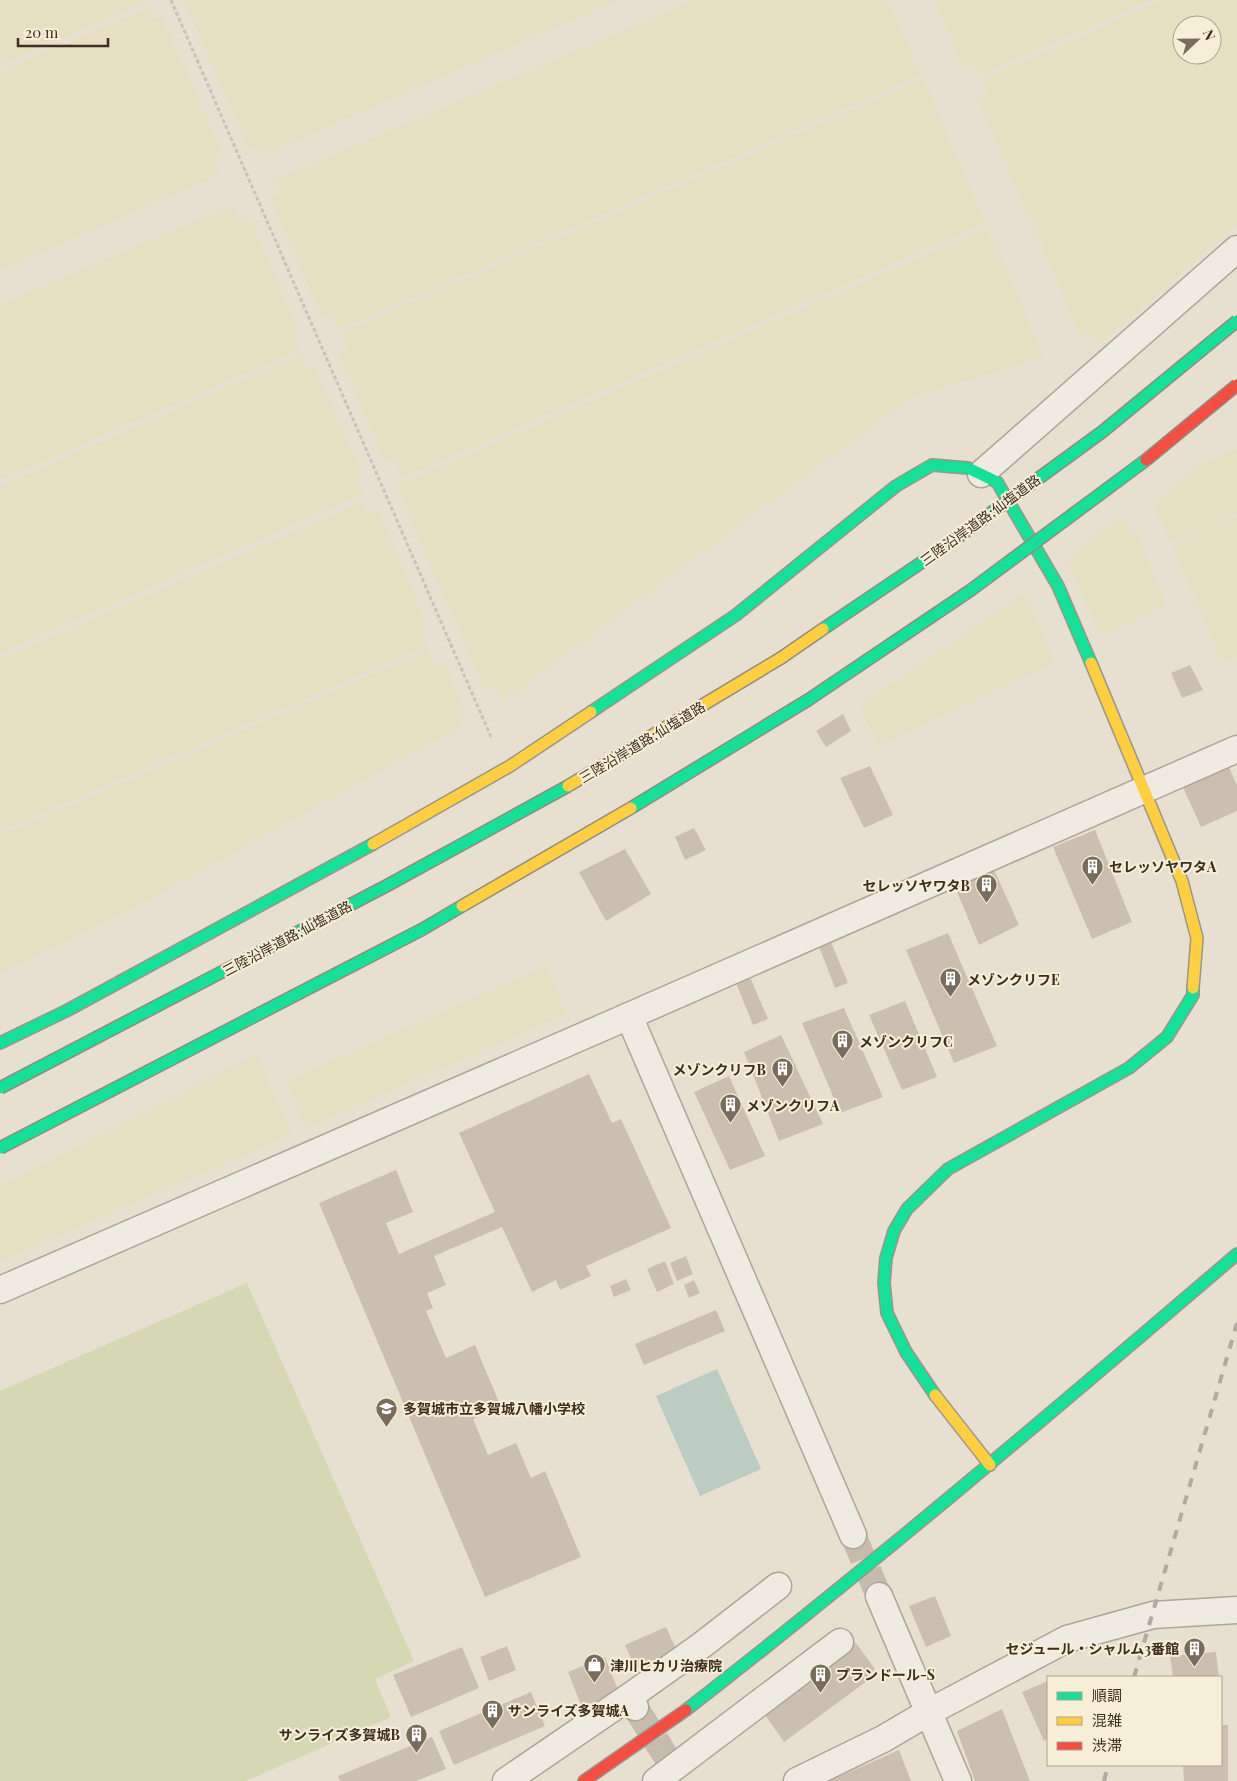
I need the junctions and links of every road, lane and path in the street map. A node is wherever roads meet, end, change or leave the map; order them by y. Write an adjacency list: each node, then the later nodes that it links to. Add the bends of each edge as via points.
1 (170, 0): 6 (path)
2 (1237, 249): 5 (street)
3 (1237, 321): 11 (main road, 三陸沿岸道路;仙塩道路, bridge, via 1094,438 943,548 781,658 586,776 388,885)
4 (1237, 385): 12 (main road, bridge, via 1133,471 971,590 808,700 611,820 421,930)
5 (980, 474): 8 (main road, via 997,482 1058,586); 10 (main road, via 968,468 932,466 896,486 736,615 510,766 319,875)
6 (491, 737)
7 (1237, 749): 8 (street)
8 (1145, 789): 9 (street); 15 (main road, via 1182,881 1197,938 1193,995 1167,1037 1129,1068 948,1169 908,1209 894,1231 886,1258 887,1313 906,1352 930,1389)
9 (630, 1016): 14 (street); 16 (street)
10 (0, 1043)
11 (0, 1088)
12 (0, 1148)
13 (1237, 1254): 15 (main road)
14 (0, 1290)
15 (990, 1465): 24 (main road, via 778,1639 673,1720)
16 (853, 1535)
17 (778, 1586): 23 (street, via 632,1702)
18 (879, 1596): 21 (street)
19 (1237, 1610): 21 (street, via 1152,1615 1067,1639)
20 (840, 1642): 22 (street)
21 (929, 1712): 25 (street, via 883,1739); 26 (street)
22 (669, 1773)
23 (506, 1781)
24 (584, 1781)
25 (797, 1781)
26 (958, 1781)

